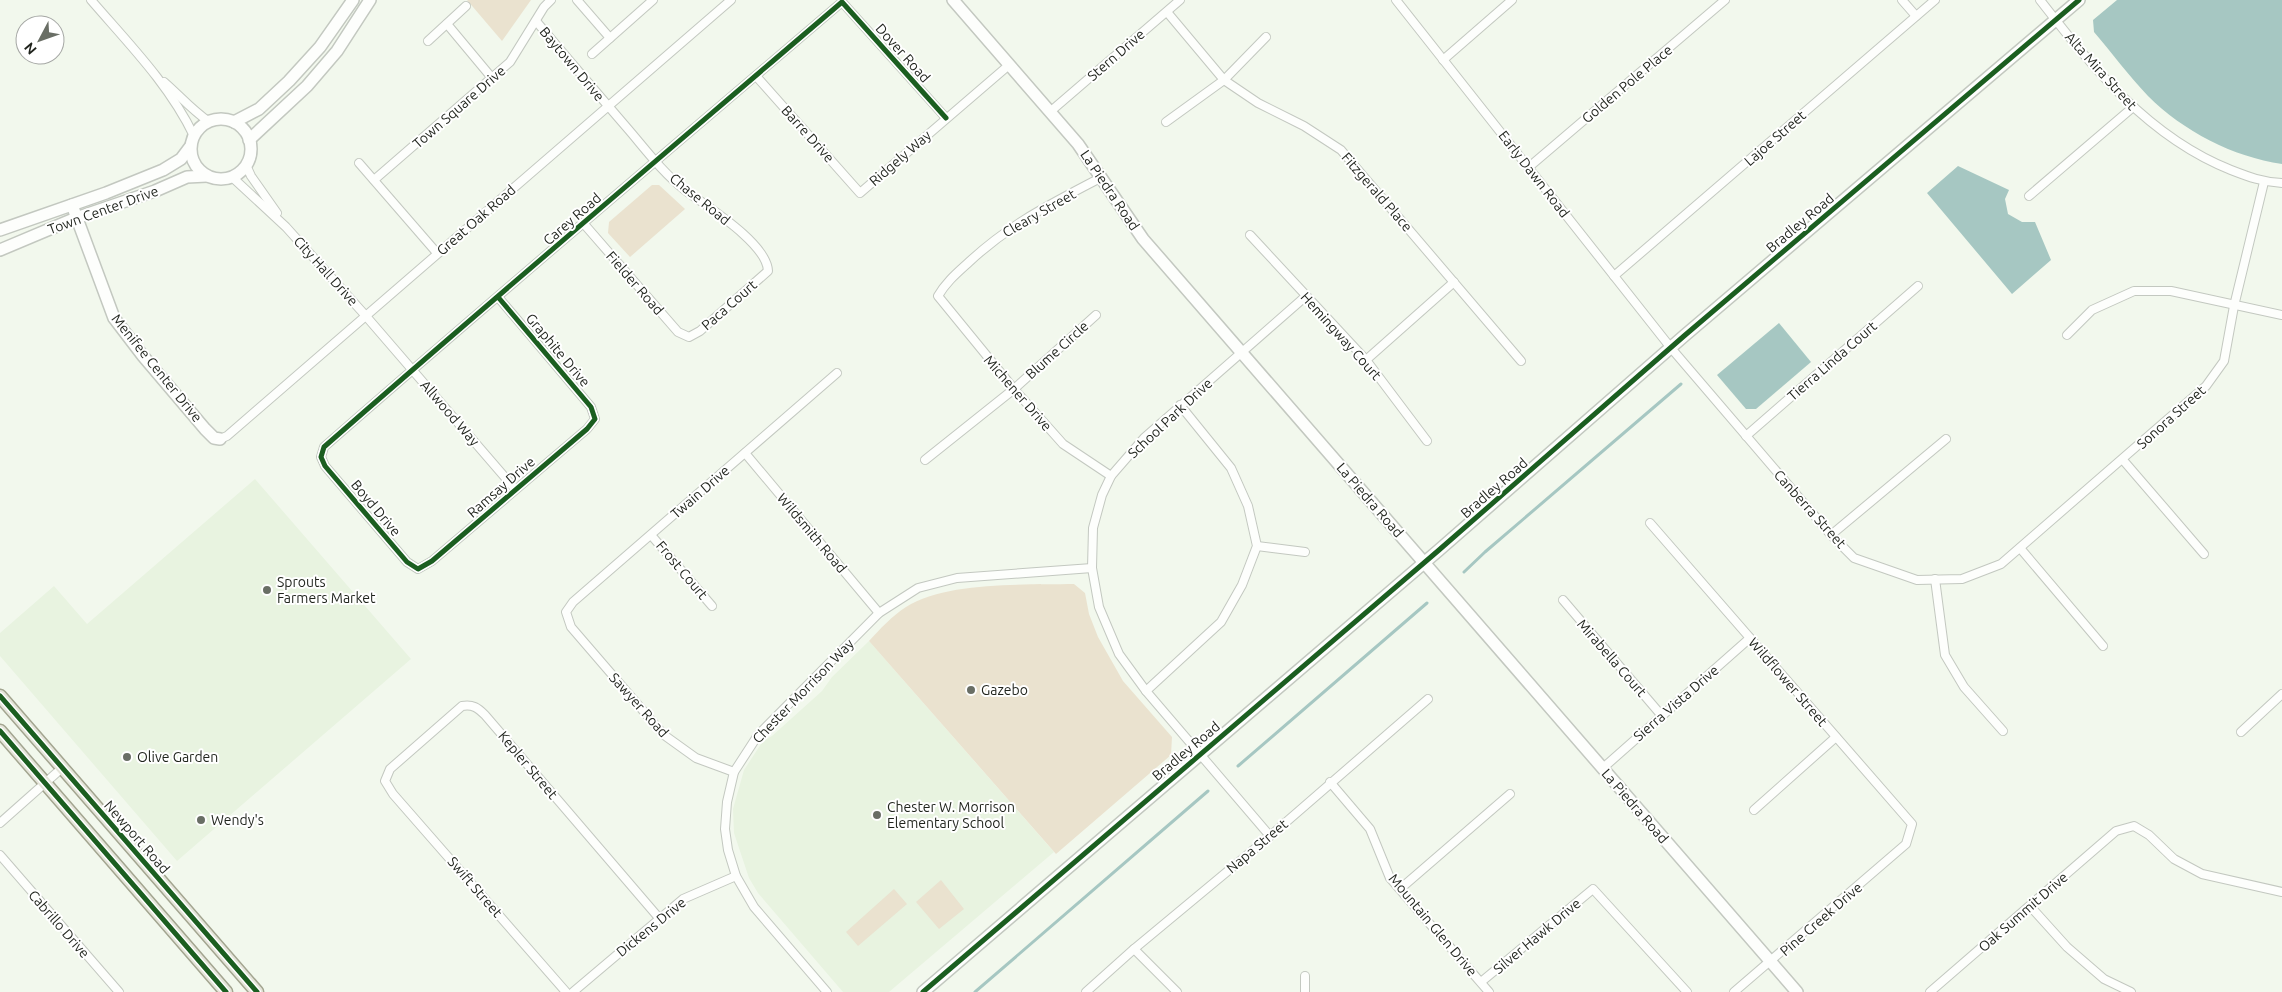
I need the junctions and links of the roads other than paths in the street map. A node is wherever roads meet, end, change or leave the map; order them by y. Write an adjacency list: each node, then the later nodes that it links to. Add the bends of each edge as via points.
1 (91, 0): 30 (street)
2 (353, 0): 39 (street, via 320,46 289,81 259,109)
3 (370, 0): 41 (street, via 337,50 307,86)
4 (551, 0): 22 (street, Town Square Drive)
5 (576, 0): 25 (street)
6 (653, 0): 25 (street)
7 (732, 0): 34 (street, Great Oak Road)
8 (953, 0): 29 (street, La Piedra Road)
9 (1180, 0): 19 (street, Stern Drive)
10 (1396, 0): 28 (street, Early Dawn Road)
11 (1512, 0): 28 (street)
12 (1725, 0): 46 (street, Golden Pole Place)
13 (1902, 0): 20 (street)
14 (1935, 0): 20 (street, Lajoe Street)
15 (2040, 0): 21 (street, Alta Mira Street)
16 (2079, 0): 21 (street, Bradley Road)
17 (842, 2): 31 (street, Carey Road); 37 (street, Dover Road)
18 (466, 6): 23 (street)
19 (1167, 12): 33 (street, Fitzgerald Place); 36 (street, Stern Drive)
20 (1916, 16): 64 (street, Lajoe Street)
21 (2056, 20): 35 (street, Alta Mira Street); 76 (street, Bradley Road)
22 (536, 21): 32 (street, Town Square Drive, via 510,62); 34 (street, Baytown Drive)
23 (447, 24): 26 (street); 32 (street)
24 (1266, 37): 33 (street)
25 (610, 38): 27 (street)
26 (428, 40)
27 (592, 54)
28 (1443, 60): 46 (street, Early Dawn Road)
29 (1008, 65): 36 (street, La Piedra Road); 37 (street, Ridgely Way)
30 (156, 76): 38 (street); 42 (street, via 184,115)
31 (756, 76): 43 (street, Carey Road); 53 (street, Barre Drive)
32 (492, 78): 50 (street, Town Square Drive)
33 (1224, 80): 40 (street); 65 (street, Fitzgerald Place, via 1340,150)
34 (608, 106): 43 (street, Chase Road); 62 (street, Great Oak Road)
35 (2132, 108): 51 (street, Alta Mira Street, via 2166,135 2209,161); 54 (street)
36 (1051, 111): 49 (street, La Piedra Road)
37 (946, 118): 53 (street, Ridgely Way)
38 (208, 121): 39 (street); 42 (street, Town Center Drive, via 198,129)
39 (234, 122): 41 (street, via 245,131)
40 (1166, 122)
41 (249, 140): 45 (street, via 251,153)
42 (192, 141): 47 (street, via 194,164); 55 (street, Town Center Drive, via 181,159 162,170)
43 (656, 162): 57 (street, Carey Road); 63 (street, Chase Road, via 684,189 723,216 746,237 765,260)
44 (358, 163): 50 (street)
45 (246, 165): 48 (street); 58 (street, City Hall Drive)
46 (1528, 167): 64 (street, Early Dawn Road)
47 (207, 176): 48 (street, Town Center Drive, via 218,179); 56 (street, Town Center Drive, via 187,176 155,191)
48 (232, 177): 58 (street, City Hall Drive)
49 (1102, 177): 67 (street, Cleary Street, via 1025,217 993,240 944,285); 77 (street, La Piedra Road, via 1143,239)
50 (374, 180): 62 (street)
51 (2264, 182): 52 (street, Alta Mira Street); 70 (street, Sonora Street)
52 (2282, 183)
53 (860, 193)
54 (2029, 196)
55 (72, 205): 56 (street, Menifee Center Drive); 59 (street, Town Center Drive)
56 (76, 218): 61 (street, Town Center Drive); 86 (street, Menifee Center Drive, via 114,318 206,429 214,438)
57 (584, 224): 69 (street, Carey Road); 75 (street, Fielder Road, via 678,332)
58 (286, 227): 71 (street, City Hall Drive)
59 (0, 230)
60 (1250, 235): 68 (street, Hemingway Court)
61 (0, 250)
62 (437, 253): 71 (street, Great Oak Road)
63 (768, 271): 75 (street, Paca Court, via 700,331)
64 (1614, 276): 76 (street, Early Dawn Road)
65 (1454, 282): 78 (street); 79 (street, Fitzgerald Place)
66 (1918, 286): 85 (street, Tierra Linda Court)
67 (938, 296): 82 (street, Michener Drive)
68 (1306, 296): 77 (street, School Park Drive); 78 (street, Hemingway Court)
69 (498, 297): 80 (street, Carey Road); 84 (street, Graphite Drive, via 591,407)
70 (2234, 306): 73 (street); 74 (street, via 2171,291 2134,291 2092,310); 92 (street, Sonora Street, via 2224,361 2206,386)
71 (365, 315): 80 (street, Allwood Way); 86 (street, Great Oak Road)
72 (1096, 315): 82 (street, Blume Circle)
73 (2282, 315)
74 (2067, 335)
75 (688, 337)
76 (1671, 348): 85 (street, Canberra Street); 102 (street, Bradley Road)
77 (1242, 353): 83 (street, School Park Drive); 102 (street, La Piedra Road)
78 (1366, 360): 88 (street, Hemingway Court)
79 (1521, 361)
80 (413, 370): 90 (street, Carey Road, via 324,447); 94 (street, Allwood Way)
81 (837, 373): 89 (street, Twain Drive)
82 (1014, 389): 91 (street, Blume Circle); 93 (street, Michener Drive, via 1063,444)
83 (1180, 405): 93 (street, School Park Drive, via 1144,438); 98 (street, via 1231,468 1248,506)
84 (596, 419): 94 (street, Ramsay Drive)
85 (1746, 436): 97 (street, Canberra Street)
86 (220, 439)
87 (1946, 439): 97 (street)
88 (1427, 441)
89 (744, 453): 96 (street, Twain Drive); 109 (street, Wildsmith Road)
90 (321, 457): 104 (street, Boyd Drive, via 325,466 407,562)
91 (925, 460)
92 (2123, 460): 99 (street, Sonora Street); 101 (street)
93 (1111, 476): 103 (street, School Park Drive, via 1093,528)
94 (515, 489): 104 (street, Ramsay Drive, via 432,561)
95 (1650, 523): 110 (street, Wildflower Street)
96 (651, 535): 107 (street, Frost Court); 108 (street, Twain Drive)
97 (1831, 536): 105 (street, Canberra Street, via 1854,558 1917,580)
98 (1257, 546): 100 (street); 112 (street, via 1242,585 1221,622)
99 (2020, 548): 105 (street, Canberra Street, via 2001,564 1962,579); 111 (street)
100 (1306, 552)
101 (2204, 554)
102 (1425, 563): 121 (street, Bradley Road); 123 (street, La Piedra Road)
103 (1092, 568): 109 (street, Chester Morrison Way, via 957,578 918,588); 112 (street, School Park Drive, via 1100,607 1119,654)
104 (418, 569)
105 (1935, 579): 118 (street, via 1944,655 1964,686)
106 (1562, 600): 116 (street, Mirabella Court)
107 (712, 606)
108 (566, 612): 124 (street, Sawyer Road, via 571,627 664,735 696,758)
109 (879, 613): 124 (street, Chester Morrison Way, via 758,735)
110 (1750, 638): 116 (street, Sierra Vista Drive); 120 (street, Wildflower Street)
111 (2103, 646)
112 (1146, 691): 121 (street, School Park Drive)
113 (2282, 695): 119 (street)
114 (0, 696): 122 (main road, Newport Road)
115 (1428, 699): 126 (street, Napa Street)
116 (1662, 716): 123 (street, Sierra Vista Drive)
117 (0, 731): 127 (main road)
118 (2003, 731)
119 (2241, 732)
120 (1836, 737): 129 (street); 132 (street, Wildflower Street, via 1912,824)
121 (1200, 754): 131 (street, School Park Drive); 149 (street, Bradley Road)
122 (62, 768): 127 (street); 145 (main road, Newport Road)
123 (1603, 768): 140 (street, La Piedra Road)
124 (734, 772): 134 (street, Chester Morrison Way, via 726,802 725,829)
125 (385, 781): 138 (street, Kepler Street, via 390,769 462,706 469,704 478,708); 146 (street, Swift Street)
126 (1330, 782): 131 (street, Napa Street); 135 (street, Mountain Glen Drive, via 1370,829 1390,878)
127 (45, 784): 130 (street); 144 (main road)
128 (1510, 794): 135 (street)
129 (1754, 810)
130 (0, 823)
131 (1270, 836): 139 (street, Napa Street)
132 (1906, 844): 140 (street, Pine Creek Drive)
133 (0, 855): 143 (street, Cabrillo Drive)
134 (736, 876): 138 (street, Dickens Drive, via 683,899); 148 (street, Chester Morrison Way, via 754,907)
135 (1400, 889): 142 (street, Mountain Glen Drive)
136 (2282, 892): 137 (street, Oak Summit Drive, via 2202,874 2174,859 2149,835 2134,826 2116,831)
137 (2030, 906): 157 (street, Oak Summit Drive); 158 (street, via 2096,973)
138 (659, 918): 147 (street, Dickens Drive)
139 (1134, 949): 150 (street, Napa Street); 151 (street)
140 (1771, 962): 155 (street, Pine Creek Drive); 156 (street, La Piedra Road)
141 (1305, 976): 152 (street)
142 (1481, 982): 153 (street, Mountain Glen Drive); 154 (street, Silver Hawk Drive, via 1593,889)
143 (119, 992)
144 (226, 992)
145 (257, 992)
146 (566, 992)
147 (573, 992)
148 (827, 992)
149 (923, 992)
150 (1086, 992)
151 (1177, 992)
152 (1305, 992)
153 (1489, 992)
154 (1687, 992)
155 (1734, 992)
156 (1797, 992)
157 (1930, 992)
158 (2131, 992)

